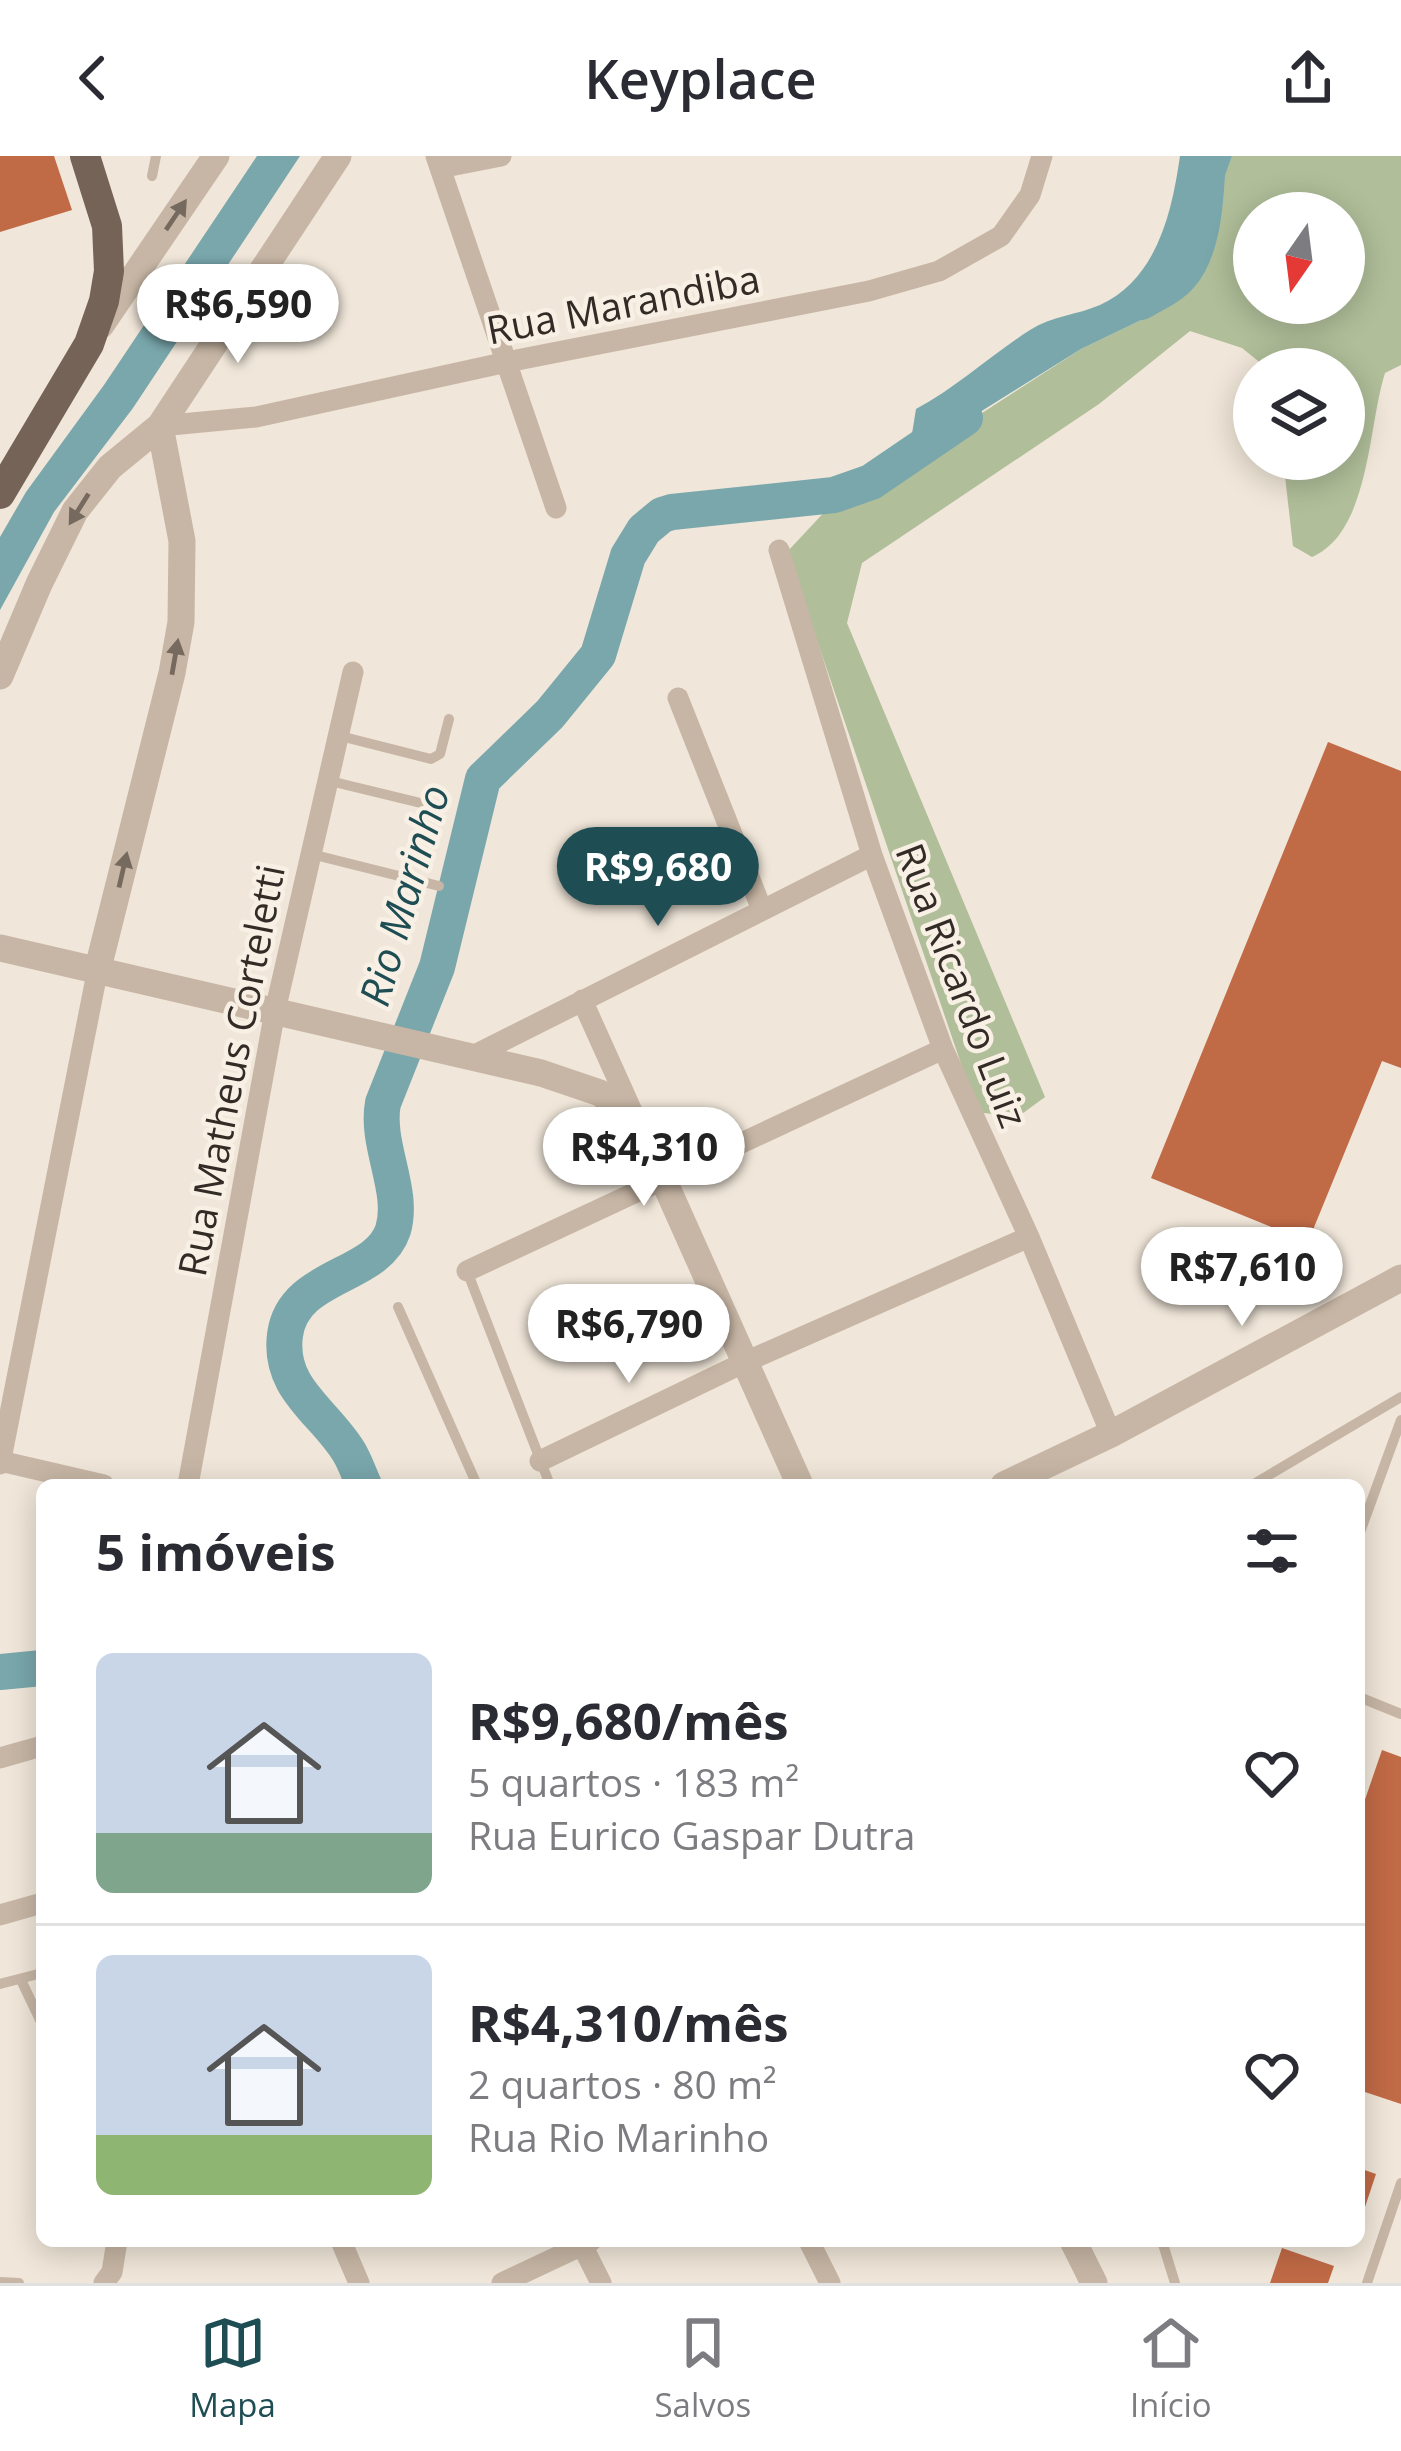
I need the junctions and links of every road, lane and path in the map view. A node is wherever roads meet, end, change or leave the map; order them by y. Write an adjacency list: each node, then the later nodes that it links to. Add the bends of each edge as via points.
1 (85, 156): 9 (main road, via 109,256)
2 (156, 156): 8 (lane)
3 (216, 156): 9 (street, one-way to 3)
4 (338, 156): 11 (street)
5 (501, 156): 7 (street)
6 (1042, 156): 10 (street, Rua Marandiba, via 1030,195 1000,236 939,272)
7 (438, 162): 10 (street)
8 (152, 176)
9 (89, 344): 14 (main road)
10 (507, 362): 11 (street, Rua Marandiba, via 243,419); 15 (street)
11 (160, 426): 12 (street); 13 (street)
12 (124, 453): 13 (street); 18 (street, one-way to 18, via 75,512)
13 (168, 465): 29 (street, one-way to 13, via 181,622 182,541)
14 (0, 494)
15 (556, 508)
16 (779, 550): 25 (street, Rua Ricardo Luiz)
17 (353, 672): 21 (street, Rua Matheus Corteletti)
18 (0, 676)
19 (678, 698): 27 (street)
20 (449, 719): 21 (lane, via 440,754 431,759)
21 (337, 736): 22 (street, Rua Matheus Corteletti)
22 (326, 780): 23 (lane); 24 (street, Rua Matheus Corteletti)
23 (433, 806)
24 (308, 853): 26 (lane); 31 (street, Rua Matheus Corteletti)
25 (872, 855): 27 (street); 32 (street, Rua Ricardo Luiz)
26 (439, 886)
27 (762, 910): 30 (street)
28 (0, 948): 29 (street)
29 (98, 968): 31 (street); 45 (street)
30 (582, 1000): 33 (street); 34 (street)
31 (274, 1010): 33 (street); 47 (street, Rua Matheus Corteletti)
32 (943, 1049): 35 (street); 36 (street, Rua Ricardo Luiz)
33 (471, 1057): 34 (street, via 580,1084)
34 (638, 1124): 35 (street)
35 (664, 1178): 37 (street); 40 (street)
36 (1029, 1237): 40 (street); 43 (street, Rua Ricardo Luiz)
37 (466, 1271): 44 (lane)
38 (1401, 1278): 43 (street)
39 (398, 1307): 48 (lane)
40 (743, 1363): 44 (street); 50 (street)
41 (1401, 1396): 52 (lane)
42 (1401, 1420): 53 (lane)
43 (1111, 1434): 51 (street)
44 (540, 1461): 49 (lane)
45 (0, 1462): 46 (street)
46 (77, 1479)
47 (189, 1479)
48 (474, 1479)
49 (548, 1479)
50 (797, 1479)
51 (1017, 1479)
52 (1262, 1479)
53 (1365, 1519)
54 (1365, 1699): 55 (lane)
55 (1401, 1714)
56 (36, 1748): 57 (street)
57 (0, 1758)
58 (36, 1905): 59 (street)
59 (0, 1915)
60 (36, 1975): 61 (lane)
61 (21, 1980): 62 (lane); 63 (lane)
62 (0, 1984)
63 (36, 2011)
64 (1401, 2183): 81 (lane)
65 (116, 2247): 74 (street)
66 (344, 2247): 75 (street)
67 (578, 2247): 76 (street)
68 (588, 2247): 77 (street)
69 (812, 2247): 78 (street)
70 (1076, 2247): 79 (street)
71 (1164, 2247): 80 (lane)
72 (0, 2282): 73 (lane)
73 (19, 2283)
74 (104, 2283)
75 (359, 2283)
76 (502, 2283)
77 (601, 2283)
78 (830, 2283)
79 (1094, 2283)
80 (1175, 2283)
81 (1366, 2283)

